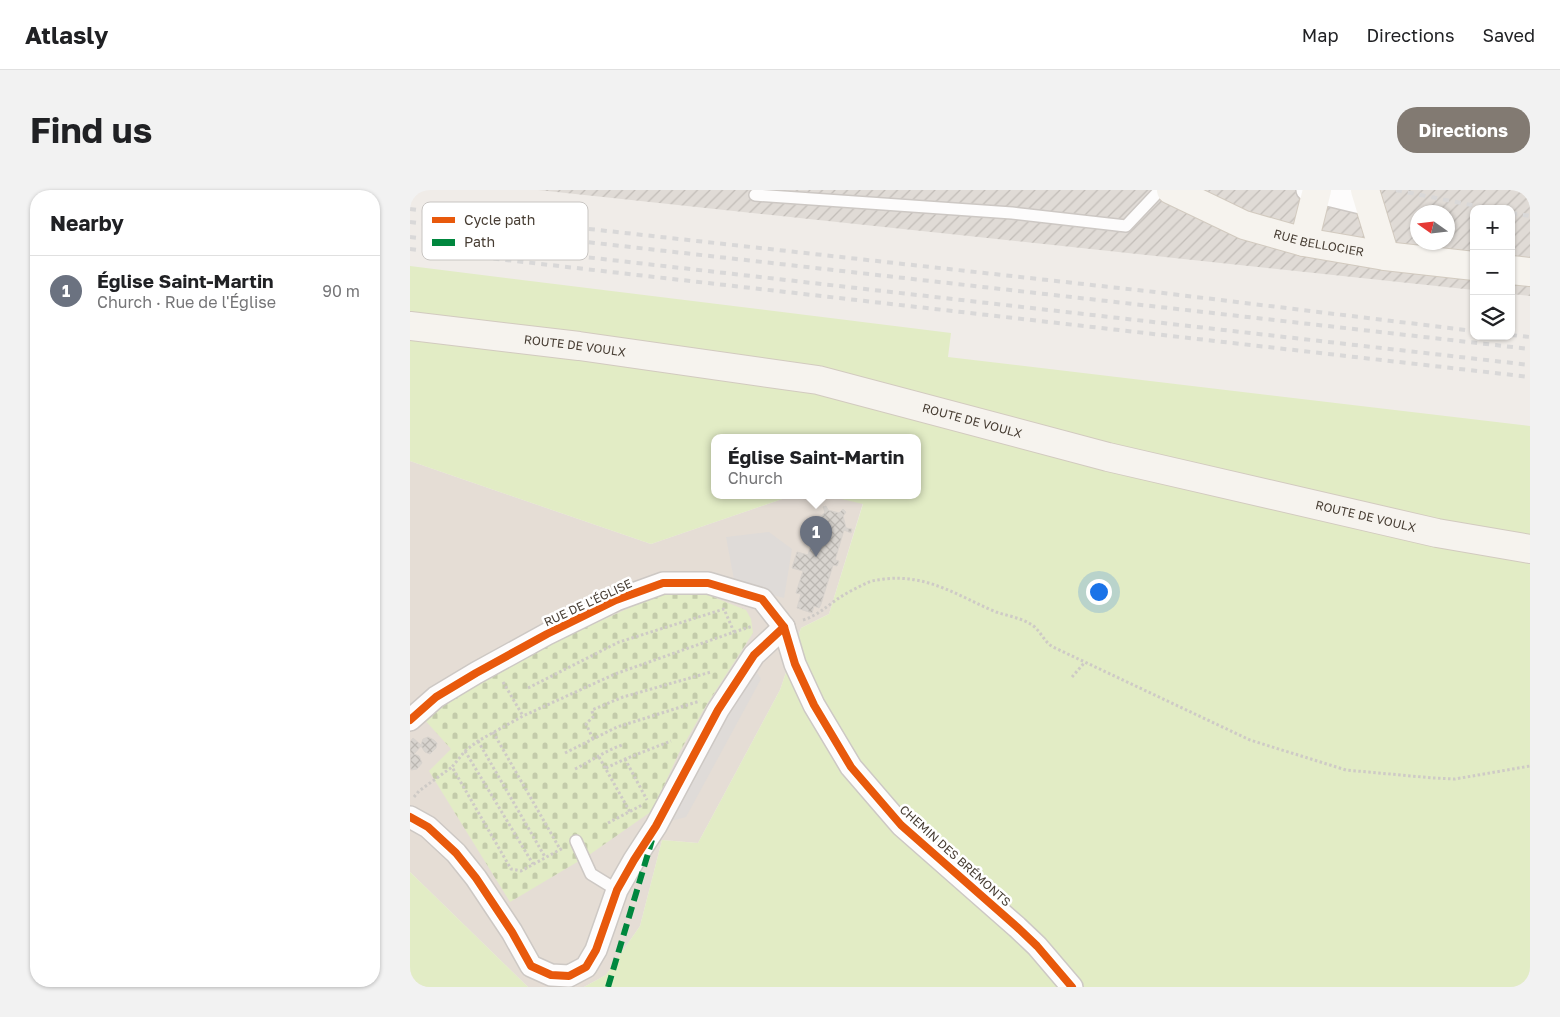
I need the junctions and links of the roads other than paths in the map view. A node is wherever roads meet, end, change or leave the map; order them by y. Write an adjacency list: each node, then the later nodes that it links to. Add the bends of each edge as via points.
1 (1160, 190): 4 (lane, via 1126,226 1012,213)
2 (1172, 190): 6 (main road, RUE BELLOCIER, via 1244,225)
3 (1313, 191): 5 (street); 6 (main road)
4 (755, 195)
5 (1367, 197): 7 (main road)
6 (1304, 242): 7 (main road, RUE BELLOCIER)
7 (1385, 256): 8 (main road, RUE BELLOCIER)
8 (1470, 266)
9 (1515, 270): 10 (main road)
10 (1530, 272)
11 (410, 326): 12 (main road, ROUTE DE VOULX, via 818,380 1108,458 1437,533)
12 (1530, 549)
13 (784, 627): 14 (street, RUE DE L'ÉGLISE, via 762,599 708,583 663,583 616,600 547,634 436,697); 17 (street, via 754,655 718,710 656,826); 18 (street, CHEMIN DES BRÉMONTS, via 795,664 814,706 851,767 901,825 1017,927)
14 (410, 720)
15 (410, 817): 17 (street, via 428,827 456,853 512,932 531,966 551,975 569,976 586,967 596,950)
16 (576, 841): 17 (lane, via 591,874)
17 (617, 890)
18 (1072, 987)

